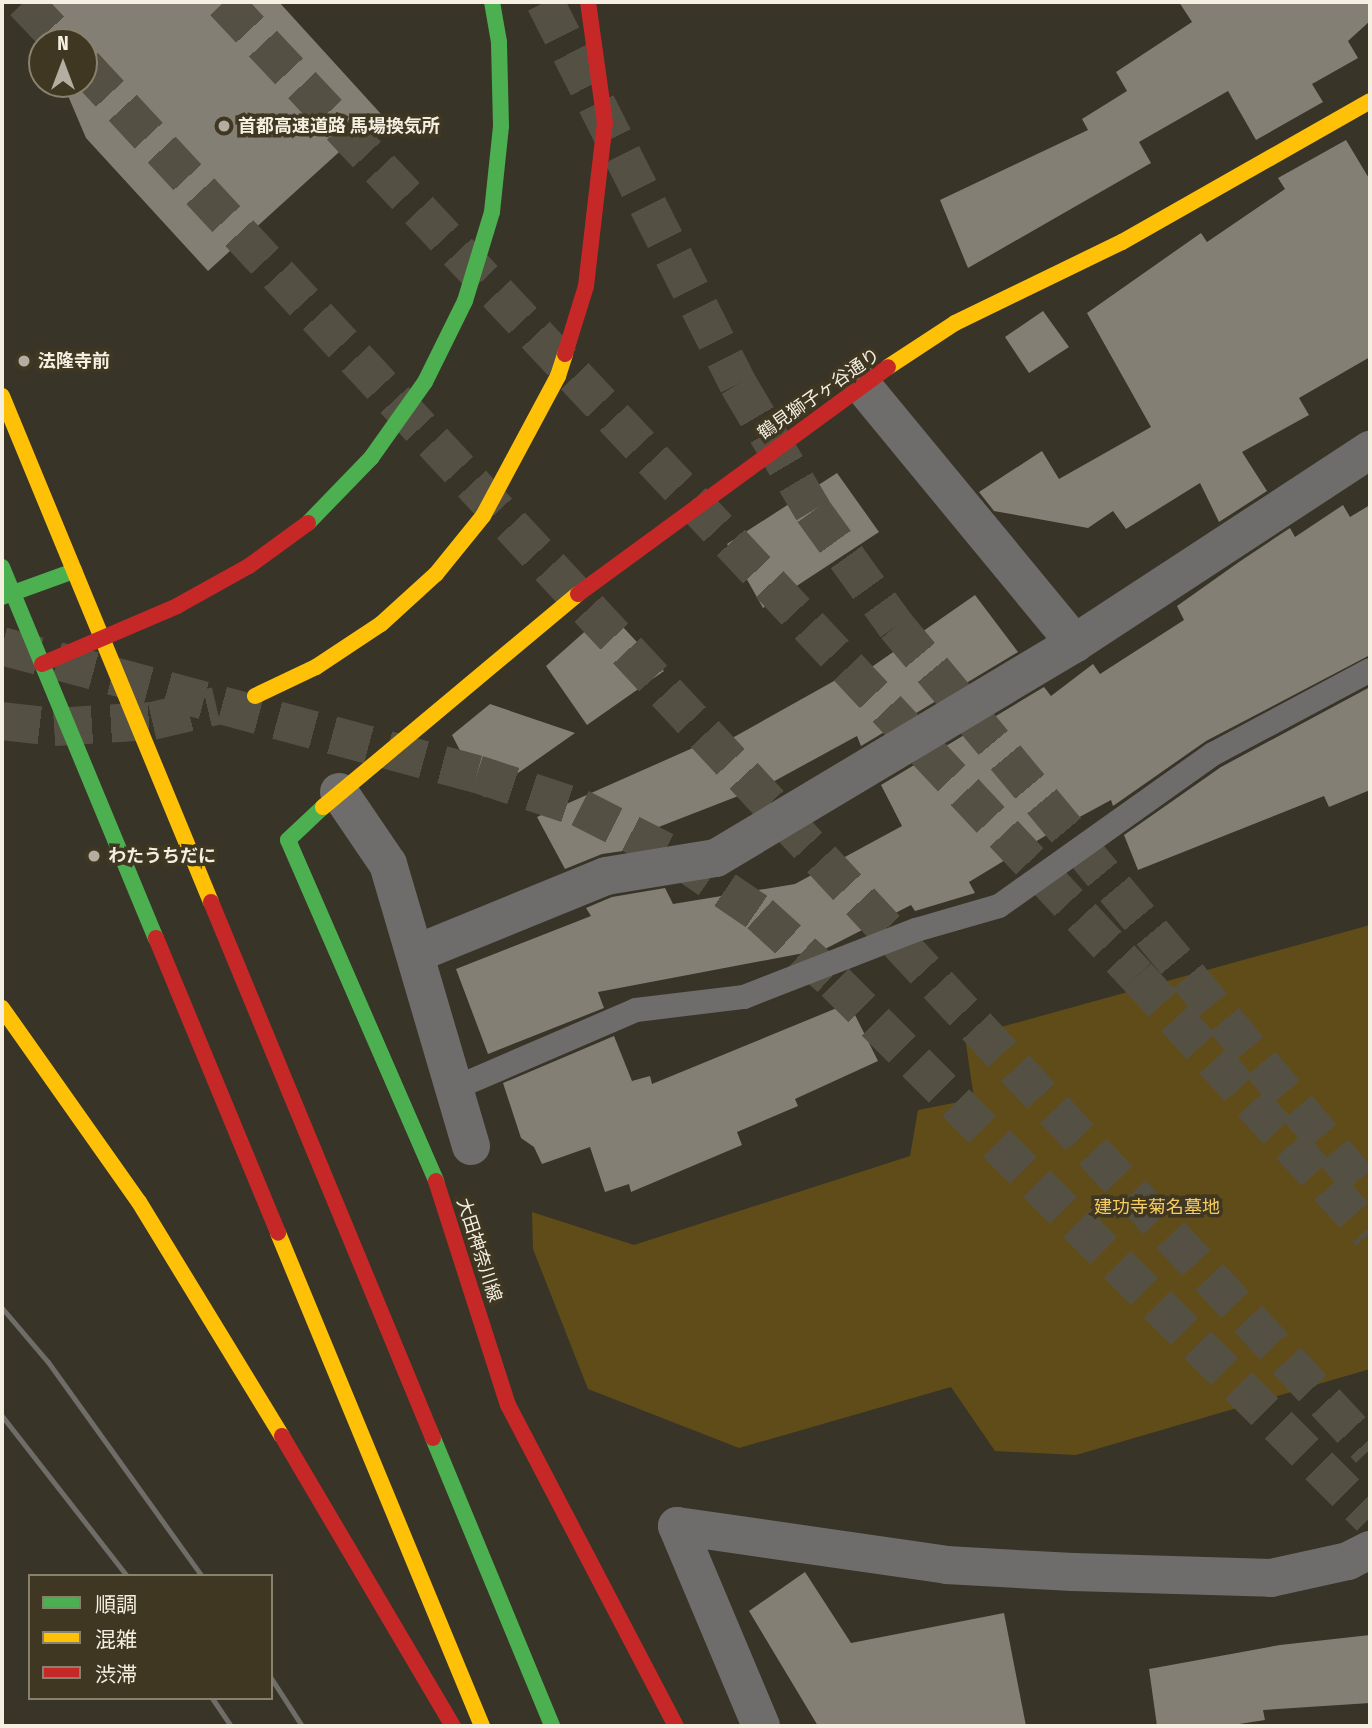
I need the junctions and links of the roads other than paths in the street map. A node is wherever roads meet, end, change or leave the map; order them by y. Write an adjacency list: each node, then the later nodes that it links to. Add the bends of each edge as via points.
1 (492, 2): 10 (main road, via 499,42 501,125 492,212 465,301 425,382 371,458 315,518 249,566)
2 (588, 2): 14 (main road, via 595,28 604,135 586,286 558,376 483,516 436,574 382,624 316,667)
3 (1367, 110): 4 (main road, 鶴見獅子ヶ谷通り, via 1122,242 955,323)
4 (862, 385): 11 (street); 15 (main road, 鶴見獅子ヶ谷通り, via 619,560)
5 (2, 396): 8 (main road)
6 (1370, 450): 11 (street)
7 (2, 567): 9 (main road)
8 (74, 571): 9 (main road); 10 (main road)
9 (8, 596): 12 (main road)
10 (104, 640): 12 (main road); 23 (main road)
11 (1075, 643): 16 (street, via 716,858 606,876)
12 (42, 664): 22 (main road)
13 (1370, 670): 18 (lane, via 1213,754 999,906 916,930 744,997 636,1010)
14 (255, 696)
15 (339, 792): 16 (street, via 388,863); 24 (main road, 大田神奈川線, via 288,840 433,1171 509,1405)
16 (415, 954): 18 (street)
17 (2, 1008): 21 (main road, via 139,1202 224,1337)
18 (455, 1088): 19 (street)
19 (471, 1146)
20 (1370, 1550): 25 (street, via 1348,1561 1272,1578 1086,1572 946,1564 677,1526)
21 (453, 1726)
22 (482, 1726)
23 (552, 1726)
24 (676, 1726)
25 (761, 1726)

